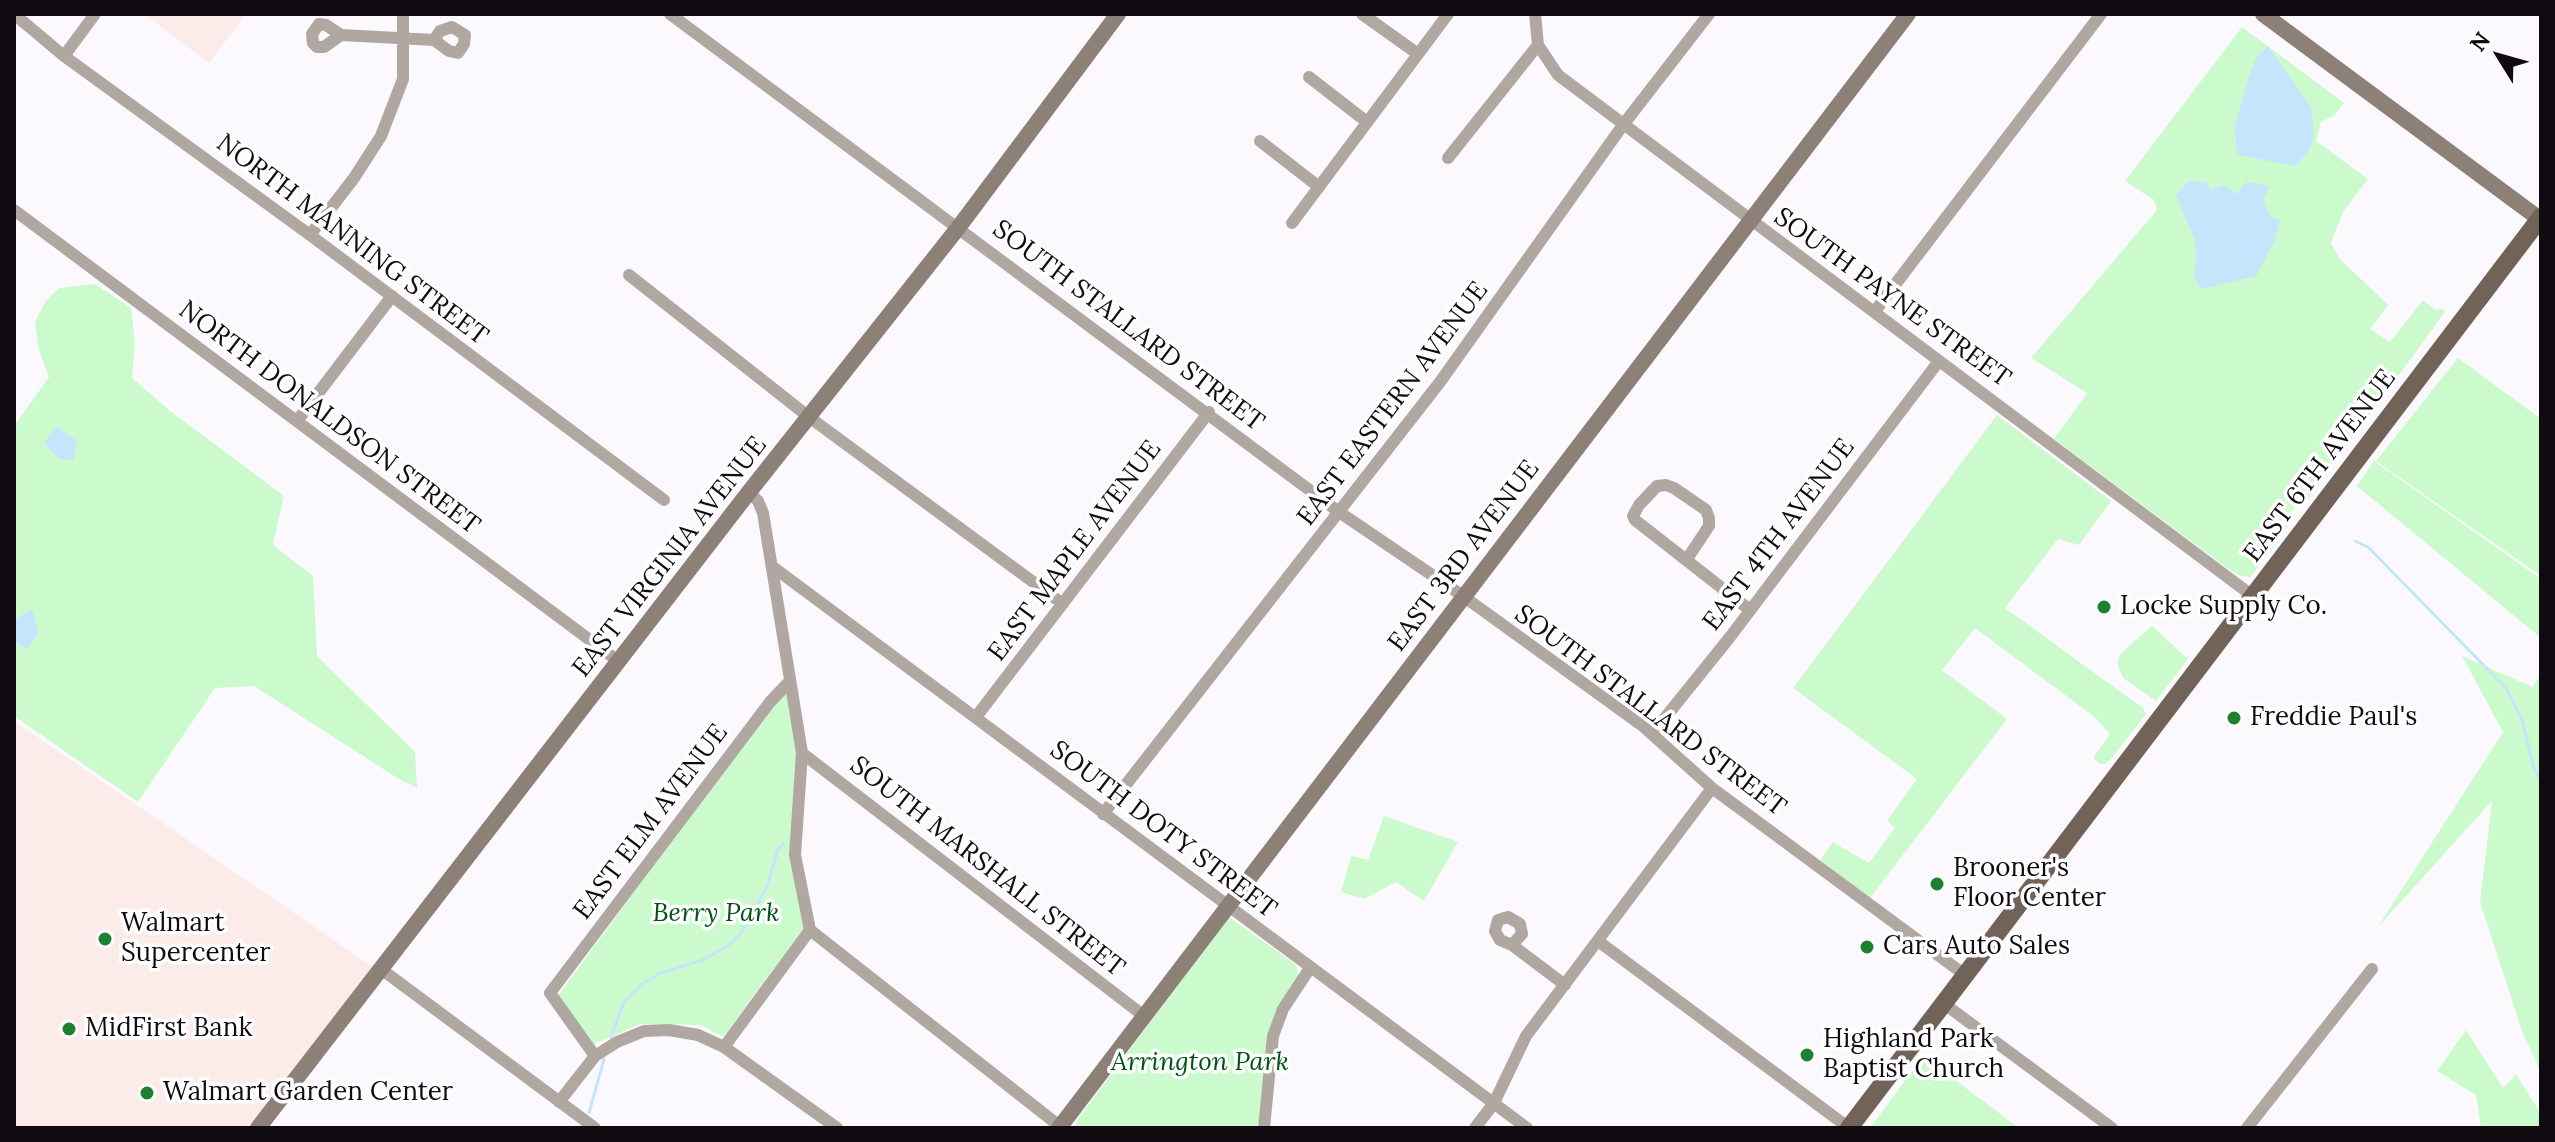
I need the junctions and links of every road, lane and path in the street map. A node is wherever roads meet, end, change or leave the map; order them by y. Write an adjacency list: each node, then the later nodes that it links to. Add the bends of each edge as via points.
1 (14, 14): 18 (street, NORTH MANNING STREET)
2 (95, 14): 18 (street)
3 (403, 14): 14 (street)
4 (670, 14): 29 (street, SOUTH STALLARD STREET)
5 (1118, 14): 29 (street, EAST VIRGINIA AVENUE)
6 (1362, 14): 17 (street)
7 (1448, 14): 17 (street)
8 (1535, 14): 16 (street, SOUTH PAYNE STREET)
9 (1709, 14): 21 (street, EAST EASTERN AVENUE)
10 (1908, 14): 27 (street, EAST 3RD AVENUE)
11 (2101, 14): 33 (street)
12 (2263, 14): 26 (street)
13 (341, 35): 14 (street)
14 (404, 39): 15 (street); 30 (street, via 403,79 381,136)
15 (434, 40)
16 (1538, 45): 21 (street, SOUTH PAYNE STREET, via 1558,75); 23 (street)
17 (1418, 54): 20 (street)
18 (64, 56): 30 (street, NORTH MANNING STREET)
19 (1309, 77): 20 (street)
20 (1367, 122): 24 (street)
21 (1623, 125): 27 (street, SOUTH PAYNE STREET); 40 (street, EAST EASTERN AVENUE, via 1440,382)
22 (1260, 141): 24 (street)
23 (1448, 158)
24 (1319, 187): 28 (street)
25 (14, 210): 37 (street, NORTH DONALDSON STREET)
26 (2540, 219): 44 (main road, EAST 6TH AVENUE)
27 (1751, 222): 33 (street, SOUTH PAYNE STREET); 43 (street, EAST 3RD AVENUE)
28 (1292, 223)
29 (958, 228): 35 (street, SOUTH STALLARD STREET); 36 (street, EAST VIRGINIA AVENUE)
30 (310, 235): 32 (street, NORTH MANNING STREET)
31 (629, 275): 36 (street)
32 (392, 296): 37 (street); 39 (street, NORTH MANNING STREET)
33 (1875, 311): 34 (street, SOUTH PAYNE STREET)
34 (1939, 361): 44 (street, SOUTH PAYNE STREET); 46 (street, EAST 4TH AVENUE)
35 (1209, 412): 40 (street, SOUTH STALLARD STREET); 45 (street, EAST MAPLE AVENUE)
36 (809, 417): 38 (street, EAST VIRGINIA AVENUE); 45 (street)
37 (297, 421): 47 (street, NORTH DONALDSON STREET)
38 (749, 492): 42 (street, via 763,513); 47 (street, EAST VIRGINIA AVENUE)
39 (664, 500)
40 (1339, 512): 43 (street, SOUTH STALLARD STREET); 53 (street, EAST EASTERN AVENUE)
41 (1687, 559): 41 (street, via 1633,516 1657,486 1674,488 1706,510 1709,526); 46 (street)
42 (773, 567): 48 (street); 49 (street, SOUTH DOTY STREET)
43 (1463, 596): 50 (street, SOUTH STALLARD STREET); 54 (street, EAST 3RD AVENUE)
44 (2254, 597): 61 (main road, EAST 6TH AVENUE)
45 (1063, 604): 49 (street, EAST MAPLE AVENUE)
46 (1750, 610): 50 (street, EAST 4TH AVENUE)
47 (618, 661): 59 (street, EAST VIRGINIA AVENUE)
48 (790, 681): 51 (street); 66 (street, EAST ELM AVENUE, via 550,993)
49 (976, 717): 53 (street, SOUTH DOTY STREET)
50 (1652, 734): 52 (street, SOUTH STALLARD STREET)
51 (802, 753): 55 (street, via 795,855); 64 (street, SOUTH MARSHALL STREET)
52 (1712, 788): 56 (street); 61 (street, SOUTH STALLARD STREET)
53 (1103, 814): 54 (street, SOUTH DOTY STREET)
54 (1227, 907): 58 (street, SOUTH DOTY STREET); 64 (street, EAST 3RD AVENUE)
55 (810, 930): 65 (street); 72 (street)
56 (1598, 941): 62 (street); 76 (street)
57 (1512, 945): 62 (street)
58 (1310, 968): 68 (street, SOUTH DOTY STREET); 73 (street, via 1283,1009 1273,1036)
59 (381, 969): 67 (street); 69 (street, EAST VIRGINIA AVENUE)
60 (2372, 969): 78 (street)
61 (1965, 975): 63 (main road, EAST 6TH AVENUE)
62 (1565, 985): 68 (street, via 1526,1036)
63 (1943, 1003): 76 (main road, EAST 6TH AVENUE); 77 (street)
64 (1144, 1016): 72 (street, EAST 3RD AVENUE)
65 (724, 1047): 66 (street, via 698,1035 644,1031); 71 (street)
66 (595, 1056): 67 (street)
67 (559, 1102): 70 (street)
68 (1494, 1103): 74 (street); 75 (street, SOUTH DOTY STREET)
69 (258, 1128)
70 (595, 1128)
71 (837, 1128)
72 (1061, 1128)
73 (1264, 1128)
74 (1475, 1128)
75 (1527, 1128)
76 (1849, 1128)
77 (2112, 1128)
78 (2247, 1128)

